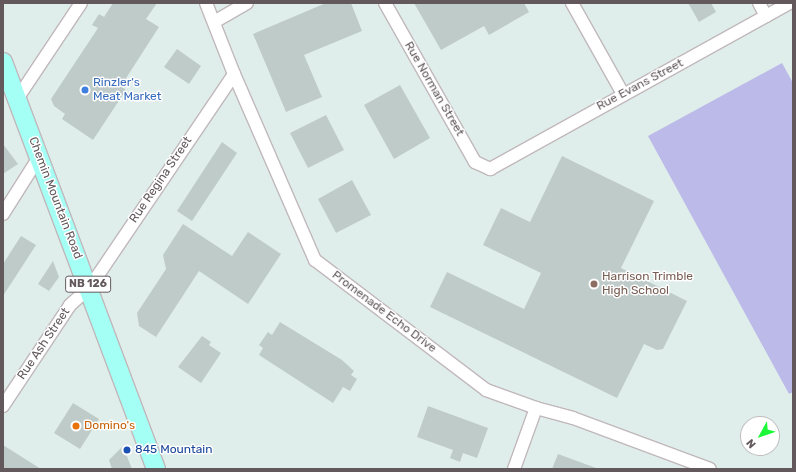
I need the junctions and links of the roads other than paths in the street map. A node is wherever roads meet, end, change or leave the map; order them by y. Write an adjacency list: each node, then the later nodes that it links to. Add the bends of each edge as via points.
1 (82, 3): 13 (street)
2 (206, 3): 9 (street, Promenade Echo Drive)
3 (247, 3): 9 (street)
4 (385, 3): 15 (street, Rue Norman Street, via 475,162)
5 (572, 3): 12 (street)
6 (759, 3): 8 (street)
7 (790, 3): 8 (street, Rue Evans Street)
8 (766, 16): 12 (street, Rue Evans Street)
9 (214, 22): 11 (street, Promenade Echo Drive)
10 (3, 62): 13 (main road, Chemin Mountain Road / NB 126)
11 (234, 74): 17 (street, Rue Regina Street); 19 (street, Promenade Echo Drive, via 315,260 486,390)
12 (623, 94): 15 (street, Rue Evans Street)
13 (17, 99): 14 (main road, Chemin Mountain Road / NB 126)
14 (39, 157): 16 (street); 17 (main road, Chemin Mountain Road / NB 126)
15 (490, 169)
16 (3, 214)
17 (90, 288): 18 (street, Rue Ash Street, via 70,305); 21 (main road, Chemin Mountain Road / NB 126)
18 (3, 406)
19 (536, 408): 20 (street, Promenade Echo Drive, via 573,418); 22 (street)
20 (694, 466): 23 (street, Promenade Echo Drive)
21 (156, 469)
22 (514, 469)
23 (710, 469)

